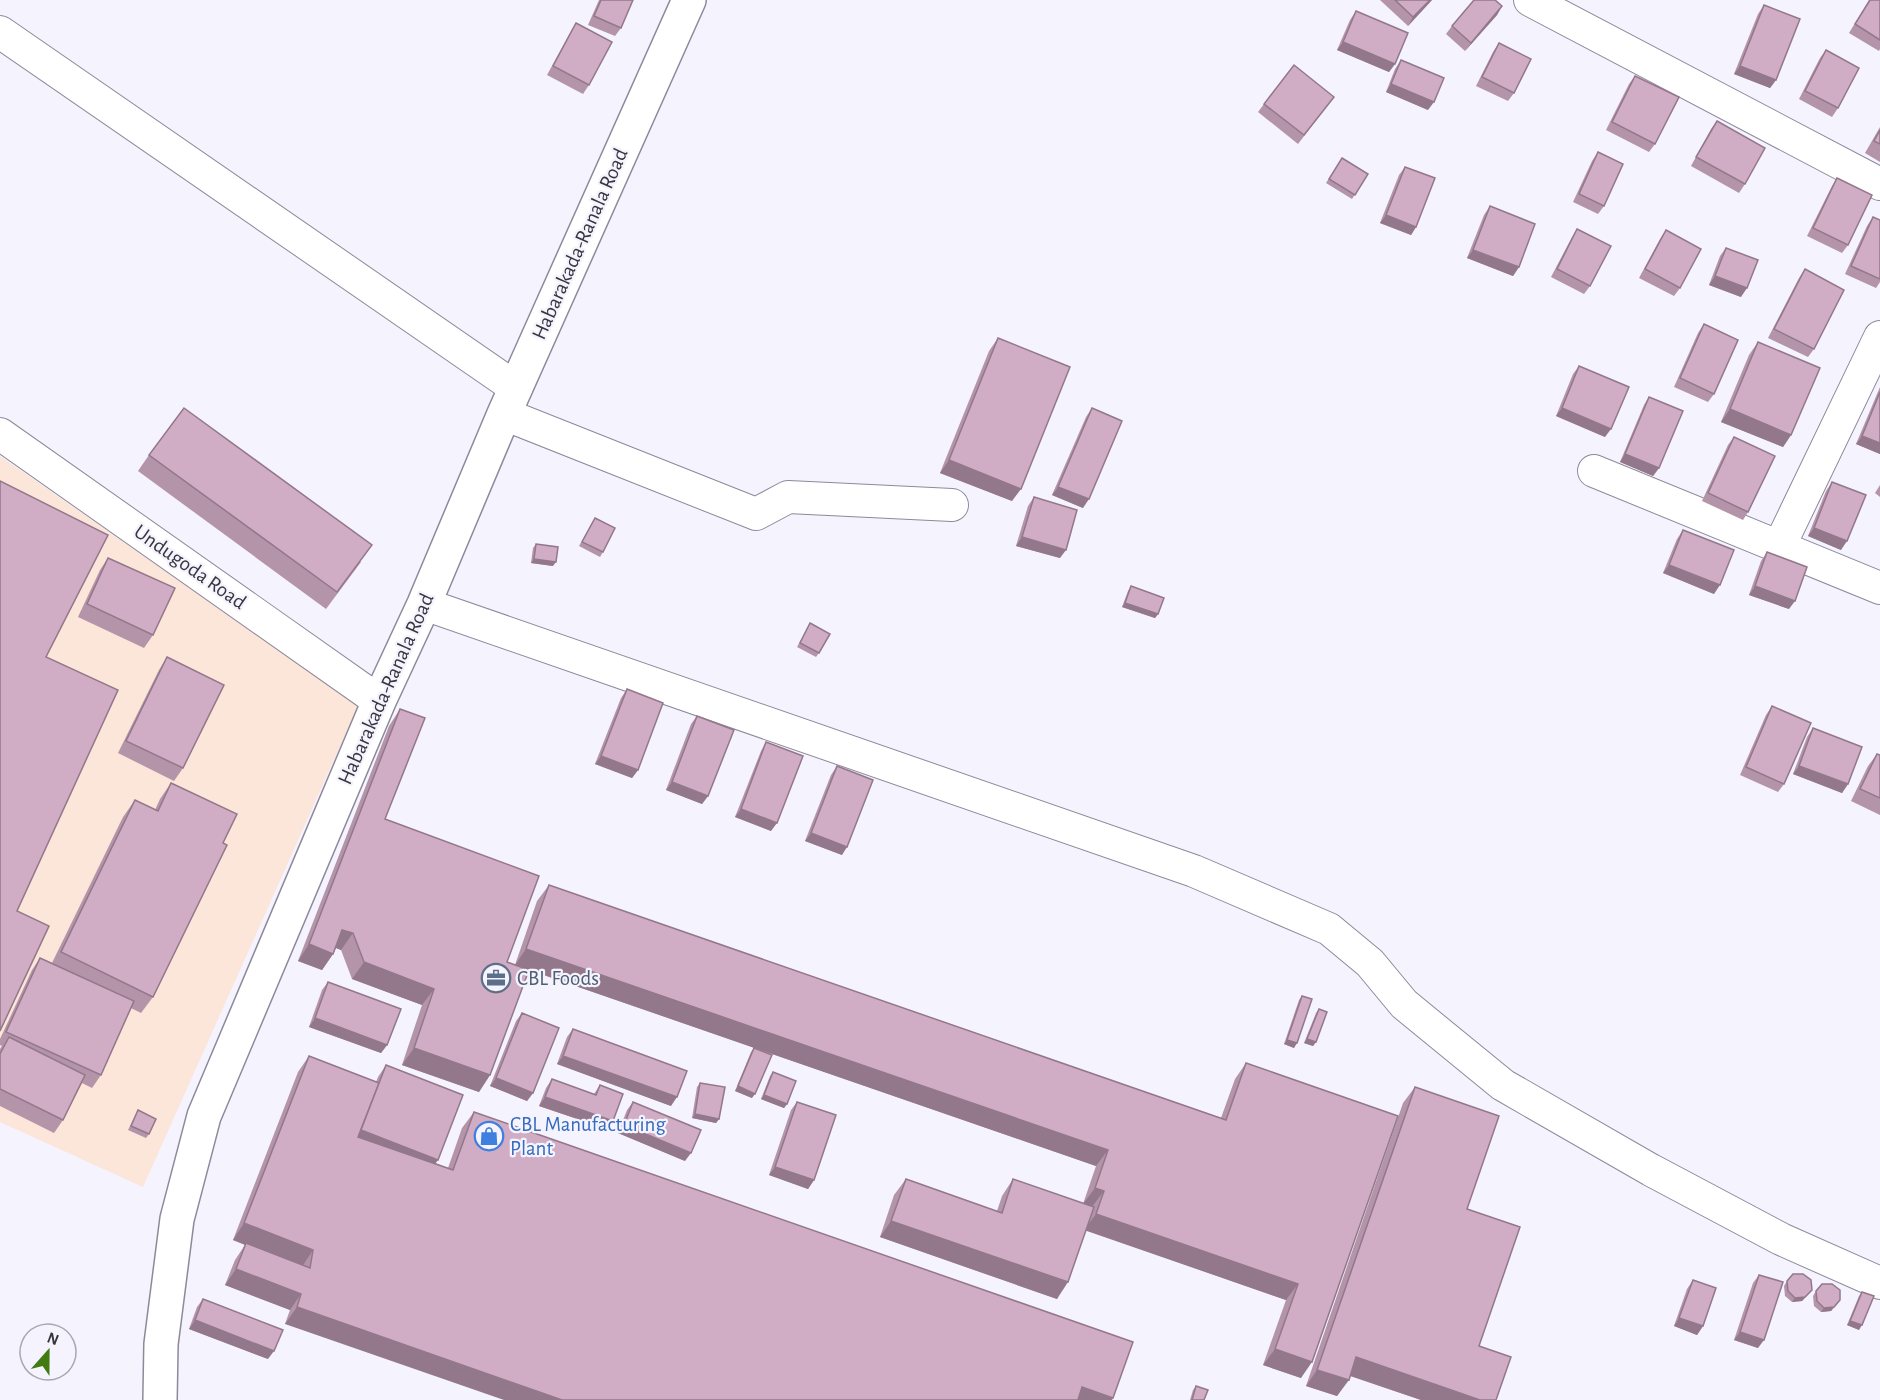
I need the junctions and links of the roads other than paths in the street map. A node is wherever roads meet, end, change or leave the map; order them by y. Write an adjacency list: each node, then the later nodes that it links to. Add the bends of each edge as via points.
1 (689, 0): 6 (main road, Habarakada-Ranala Road)
2 (1530, 0): 4 (street)
3 (0, 32): 6 (street)
4 (1880, 184)
5 (1880, 337): 10 (street)
6 (510, 401): 9 (street, via 756,514 788,497); 12 (main road, Habarakada-Ranala Road)
7 (0, 434): 13 (street, Undugoda Road)
8 (1594, 471): 10 (street)
9 (952, 505)
10 (1779, 547): 11 (street)
11 (1880, 588)
12 (424, 604): 13 (main road, Habarakada-Ranala Road); 14 (street, via 1194,872 1329,929 1370,963 1404,1004 1503,1085 1761,1228)
13 (379, 700): 15 (main road, Habarakada-Ranala Road, via 204,1116 177,1219 161,1344)
14 (1880, 1283)
15 (160, 1400)

